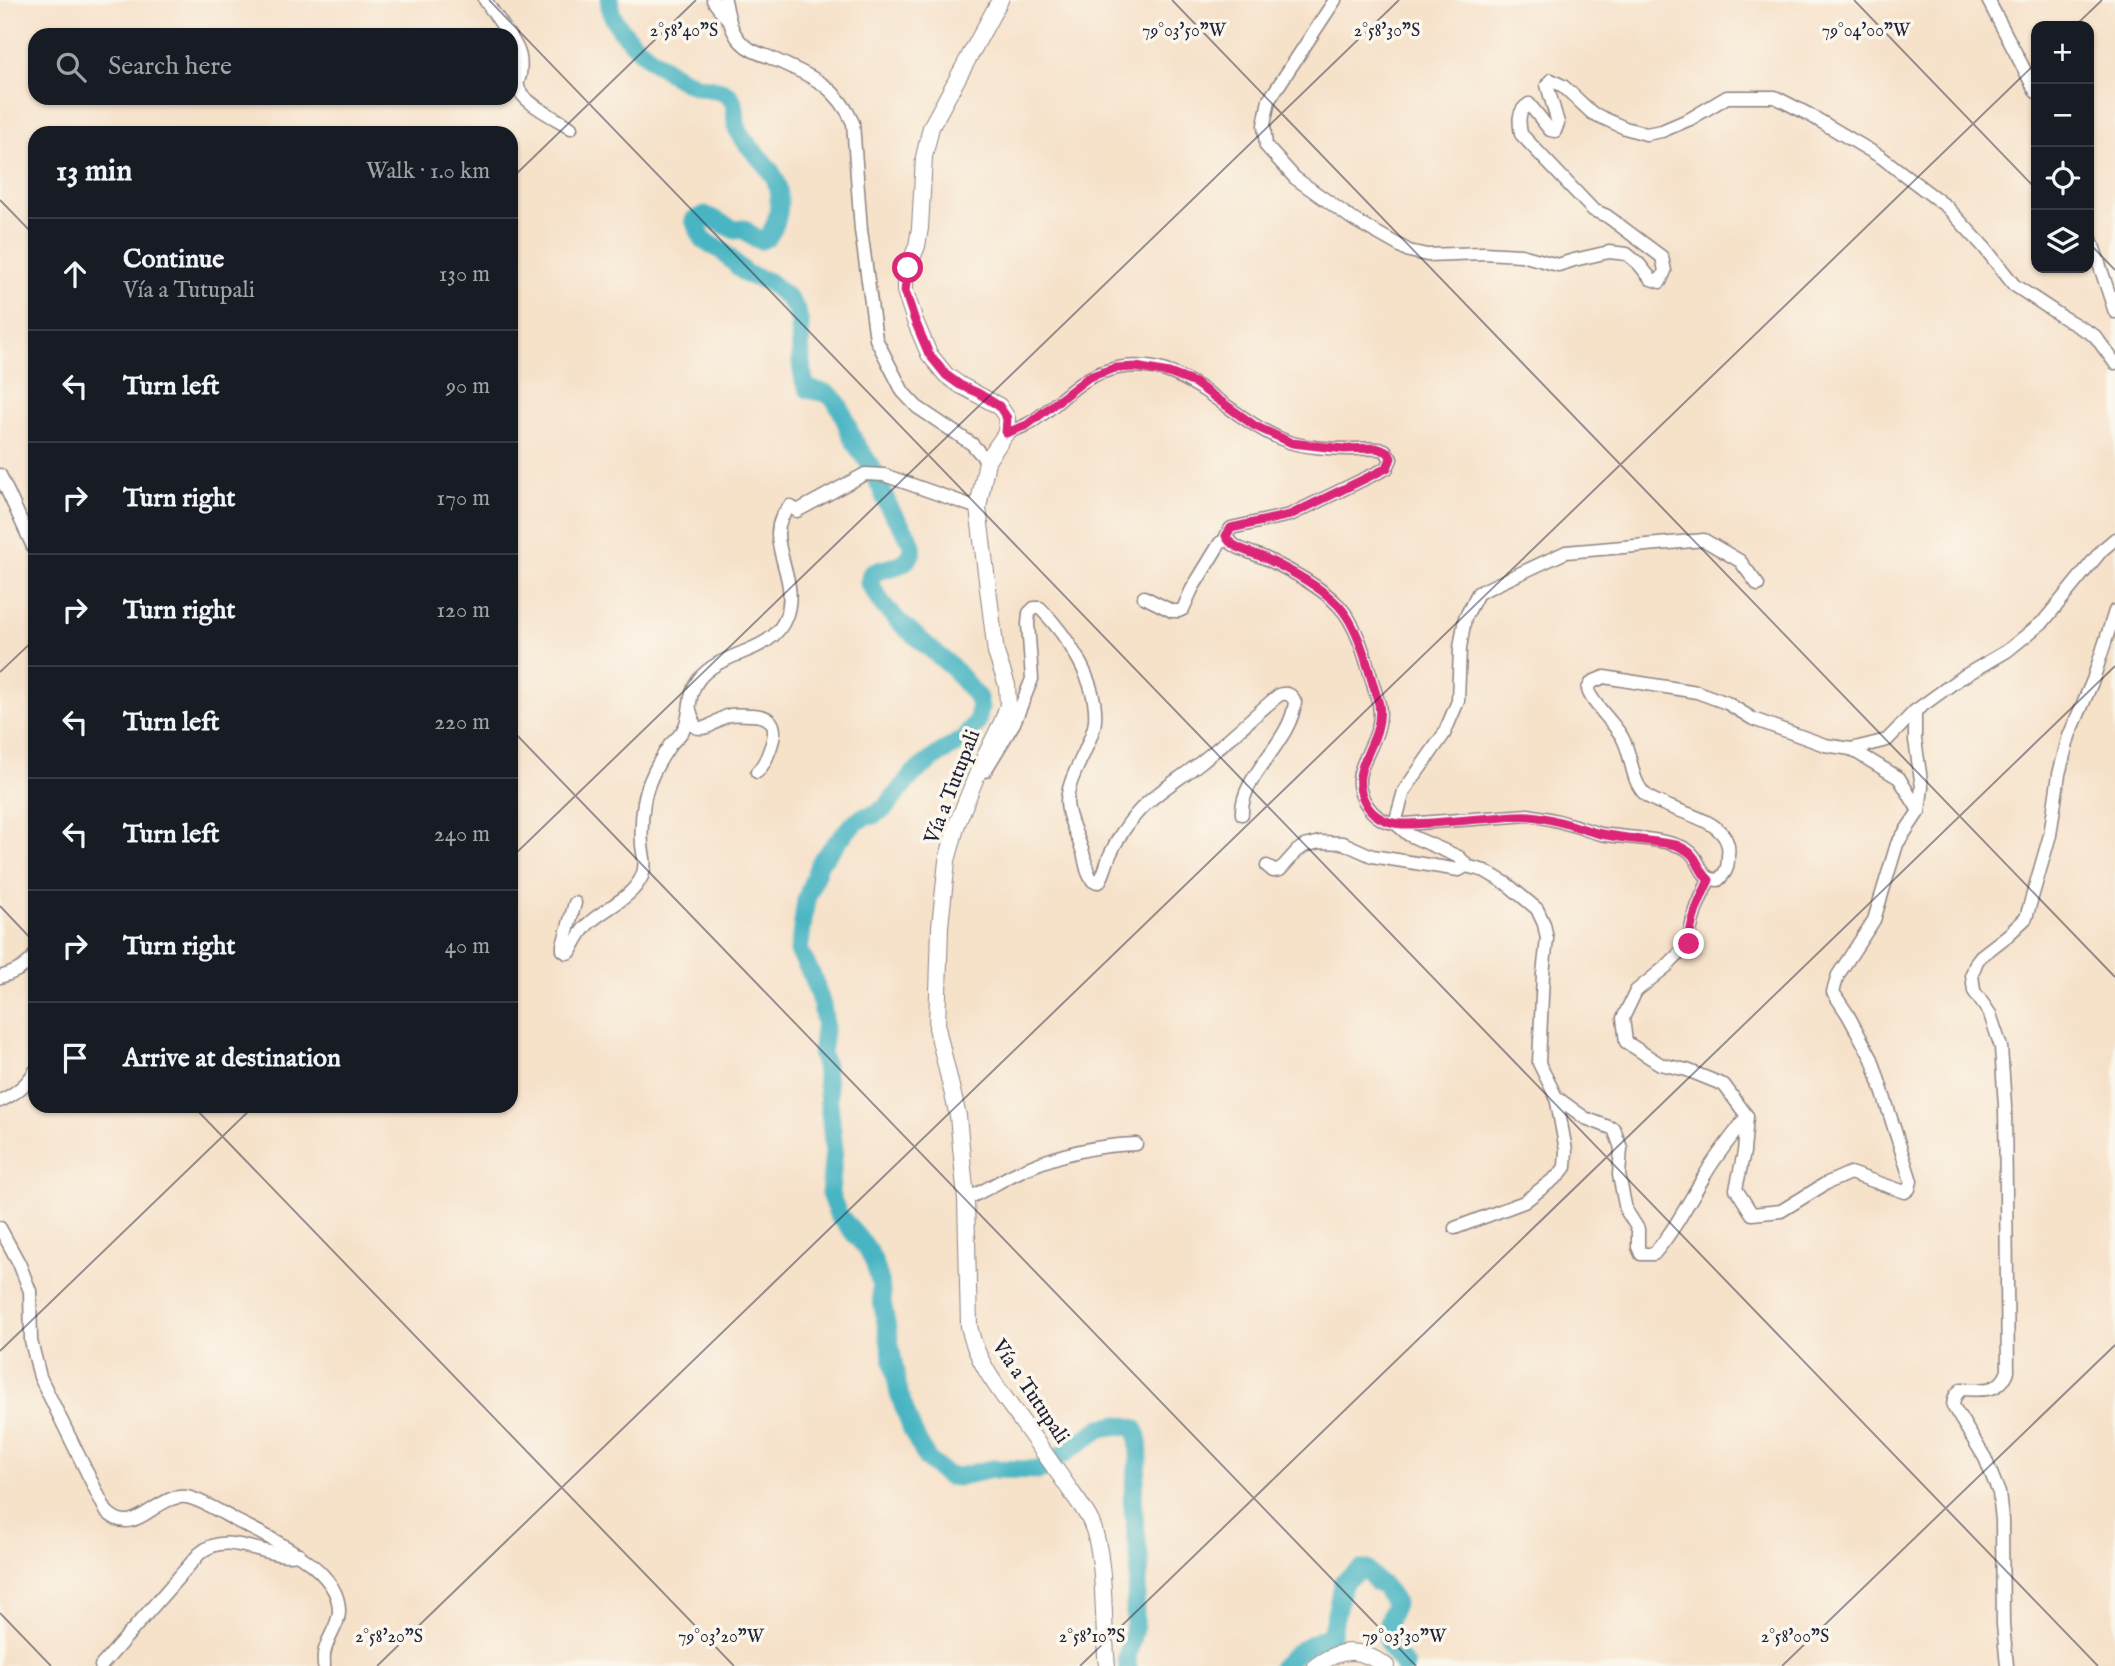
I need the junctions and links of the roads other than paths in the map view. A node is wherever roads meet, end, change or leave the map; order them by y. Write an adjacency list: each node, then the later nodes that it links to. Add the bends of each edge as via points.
1 (485, 0): 8 (street)
2 (713, 0): 7 (street)
3 (725, 0): 7 (street)
4 (1000, 0): 17 (street, via 931,127 924,157 920,228 905,291 929,354 946,375 999,406 1007,418)
5 (1335, 0): 16 (street, via 1269,100 1266,146 1295,178 1354,220 1409,251 1521,255 1558,265 1609,252 1627,254 1651,279 1660,282 1665,271 1662,257 1593,210 1521,134 1523,108 1529,104 1555,131 1558,123 1547,85 1551,80 1592,113 1646,134 1662,131 1727,97 1775,97 1881,157 1947,207 2014,285 2095,336)
6 (1988, 0): 10 (street)
7 (729, 20): 18 (street, via 741,43 819,81 846,108 853,123 876,339 903,392 917,407 972,444)
8 (504, 28)
9 (518, 48): 11 (street)
10 (2032, 84)
11 (518, 86)
12 (518, 86): 13 (street, via 527,100)
13 (571, 128)
14 (2094, 248): 15 (street)
15 (2115, 312)
16 (2115, 363)
17 (1006, 433): 18 (street, Vía a Tutupali); 22 (street, via 1027,425 1089,377 1136,367 1195,383 1255,426 1292,443 1376,448 1390,455 1387,468 1290,515 1231,528)
18 (987, 461): 20 (street, Vía a Tutupali)
19 (0, 474): 21 (street)
20 (978, 508): 27 (street, via 878,474 865,474 797,511 790,506 777,535 791,587 781,628 775,636 710,668 691,692); 31 (street, Vía a Tutupali, via 1007,705)
21 (28, 536)
22 (1227, 538): 25 (street, via 1192,589 1184,609 1172,611); 34 (street, via 1311,584 1348,617 1381,717 1359,776 1360,788 1371,812)
23 (2115, 539): 28 (street, via 2044,621 2007,652)
24 (1758, 584): 34 (street, via 1740,561 1704,540 1566,552 1478,593 1465,618 1458,701 1444,734 1404,791)
25 (1144, 597)
26 (2115, 611): 55 (street, via 2063,755 2050,835 2026,918 1981,956 1972,974 1974,991 1990,1014 2001,1047 2008,1371 1993,1389 1962,1389 1953,1406 1999,1493)
27 (689, 706): 30 (street, via 695,727 701,729 728,716 770,719 773,742); 38 (street, via 685,728 647,786 642,818 643,874 615,906 585,926 568,953 563,945)
28 (1915, 710): 29 (street, via 1887,740); 32 (street, via 1923,787)
29 (1851, 749): 32 (street, via 1899,778); 37 (street, via 1825,745 1753,719 1697,692 1604,677 1592,682 1588,695 1623,739 1640,788 1664,806 1712,825 1728,845 1725,874)
30 (757, 772)
31 (974, 780): 33 (street, via 982,775 1014,723 1032,679 1027,624 1029,613 1040,608 1068,642 1094,698 1096,722 1067,800 1093,881 1102,878 1110,855 1138,812 1279,695 1289,694 1295,702 1294,712 1241,803); 46 (street, Vía a Tutupali, via 947,861 937,1004 937,1028 958,1116)
32 (1919, 811): 44 (street, via 1897,844 1874,920 1838,975 1833,992 1872,1059 1911,1181 1909,1189 1905,1192 1850,1173 1781,1211 1752,1214 1736,1189)
33 (1242, 814)
34 (1395, 823): 36 (street, via 1409,835 1459,857); 37 (street, via 1528,815 1598,833 1676,845 1693,854)
35 (1267, 866): 36 (street, via 1280,870 1304,846 1320,842 1343,843 1372,856 1459,870)
36 (1466, 866): 42 (street, via 1507,884 1537,909 1544,924 1539,1063)
37 (1709, 880): 44 (street, via 1689,930 1689,944 1636,991 1623,1018 1626,1042 1660,1064 1724,1085)
38 (575, 903)
39 (28, 962): 40 (street)
40 (0, 976)
41 (28, 1083): 43 (street)
42 (1556, 1097): 44 (street, via 1585,1118 1614,1129 1621,1148 1619,1175 1626,1210 1638,1229 1641,1254 1654,1254 1670,1236 1705,1174); 48 (street, via 1566,1167 1524,1202)
43 (0, 1101)
44 (1747, 1116)
45 (1136, 1144): 46 (street, via 1068,1153)
46 (966, 1199): 52 (street, Vía a Tutupali, via 972,1340 986,1371 1090,1520 1102,1579)
47 (0, 1228): 49 (street, via 30,1291 31,1341 40,1377 106,1511 117,1521 128,1522 162,1502 187,1497)
48 (1455, 1228)
49 (300, 1554): 50 (street, via 286,1556 231,1543 210,1546); 51 (street, via 320,1572 337,1598 340,1612 324,1651)
50 (101, 1666)
51 (324, 1666)
52 (1107, 1666)
53 (1316, 1666): 54 (street, via 1326,1658 1358,1651)
54 (1386, 1666)
55 (2007, 1666)

